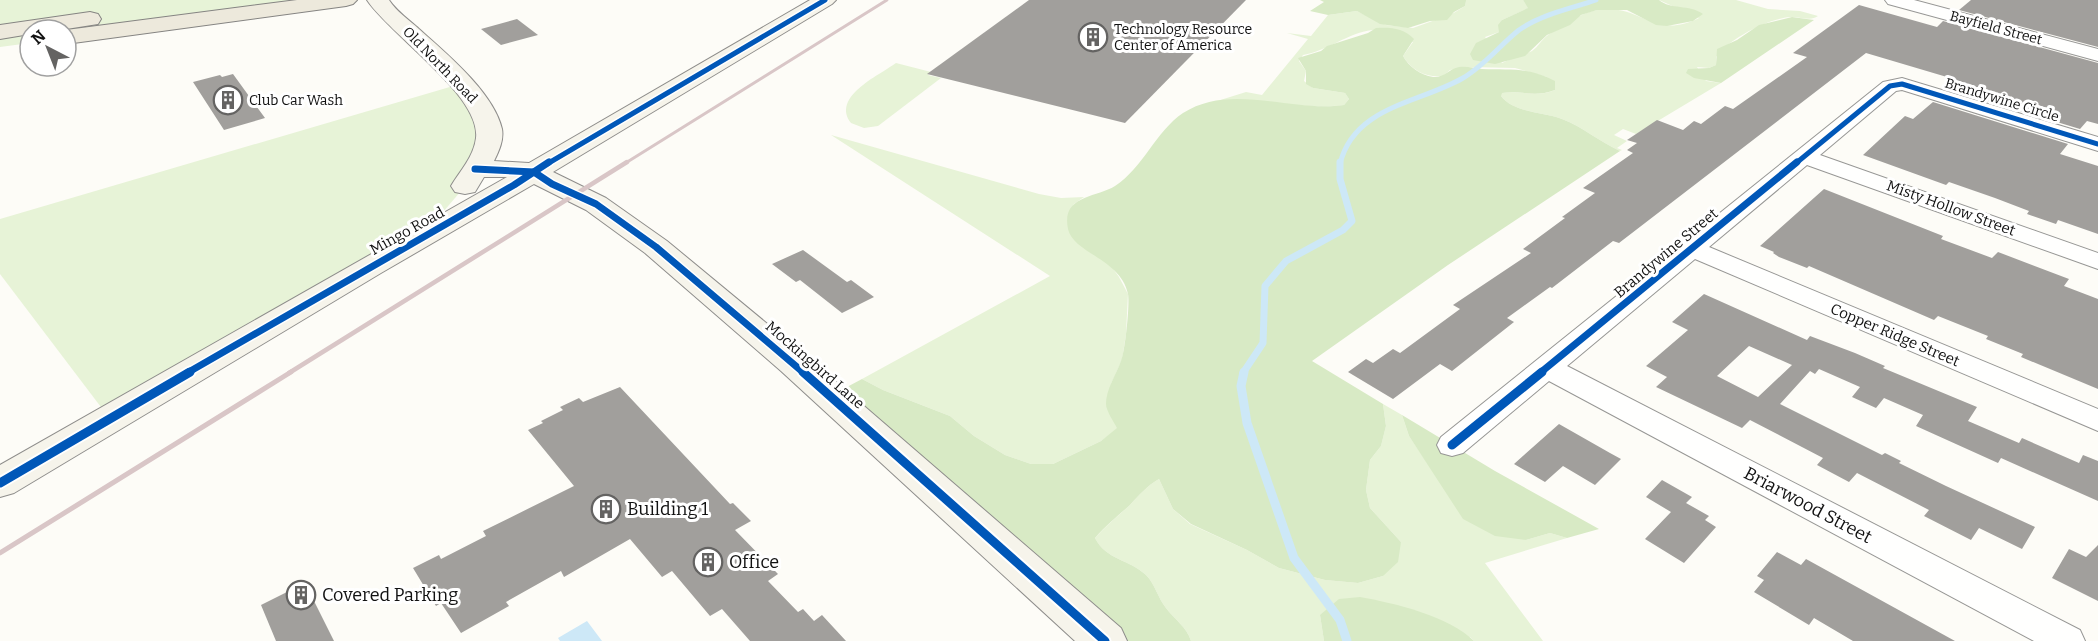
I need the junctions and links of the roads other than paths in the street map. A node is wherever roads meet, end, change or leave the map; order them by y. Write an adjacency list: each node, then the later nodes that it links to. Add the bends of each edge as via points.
1 (232, 0): 6 (main road)
2 (346, 0): 7 (main road)
3 (378, 0): 12 (street, Old North Road, via 475,99)
4 (825, 0): 16 (street, Mingo Road)
5 (1894, 0): 10 (street, Bayfield Street)
6 (0, 32)
7 (78, 35)
8 (18, 44): 9 (main road)
9 (0, 47)
10 (2098, 55)
11 (1898, 84): 13 (street, Brandywine Circle); 14 (street, Brandywine Street, via 1888,87)
12 (487, 120): 15 (street, Old North Road, via 489,138); 16 (street, Mockingbird Lane)
13 (2098, 144)
14 (1803, 156): 17 (street, Brandywine Street); 18 (street, Misty Hollow Street)
15 (475, 170): 16 (street, Mockingbird Lane); 19 (street, Old North Road, via 436,219)
16 (534, 172): 19 (street, Mingo Road); 24 (street, Mockingbird Lane, via 596,204 685,270)
17 (1693, 249): 20 (street, Brandywine Street); 21 (street, Copper Ridge Street)
18 (2098, 261)
19 (370, 266): 23 (street, Mingo Road)
20 (1548, 368): 22 (street, Brandywine Street); 25 (street, Briarwood Street)
21 (2098, 421)
22 (1452, 445)
23 (0, 483)
24 (1105, 641)
25 (2067, 641)

